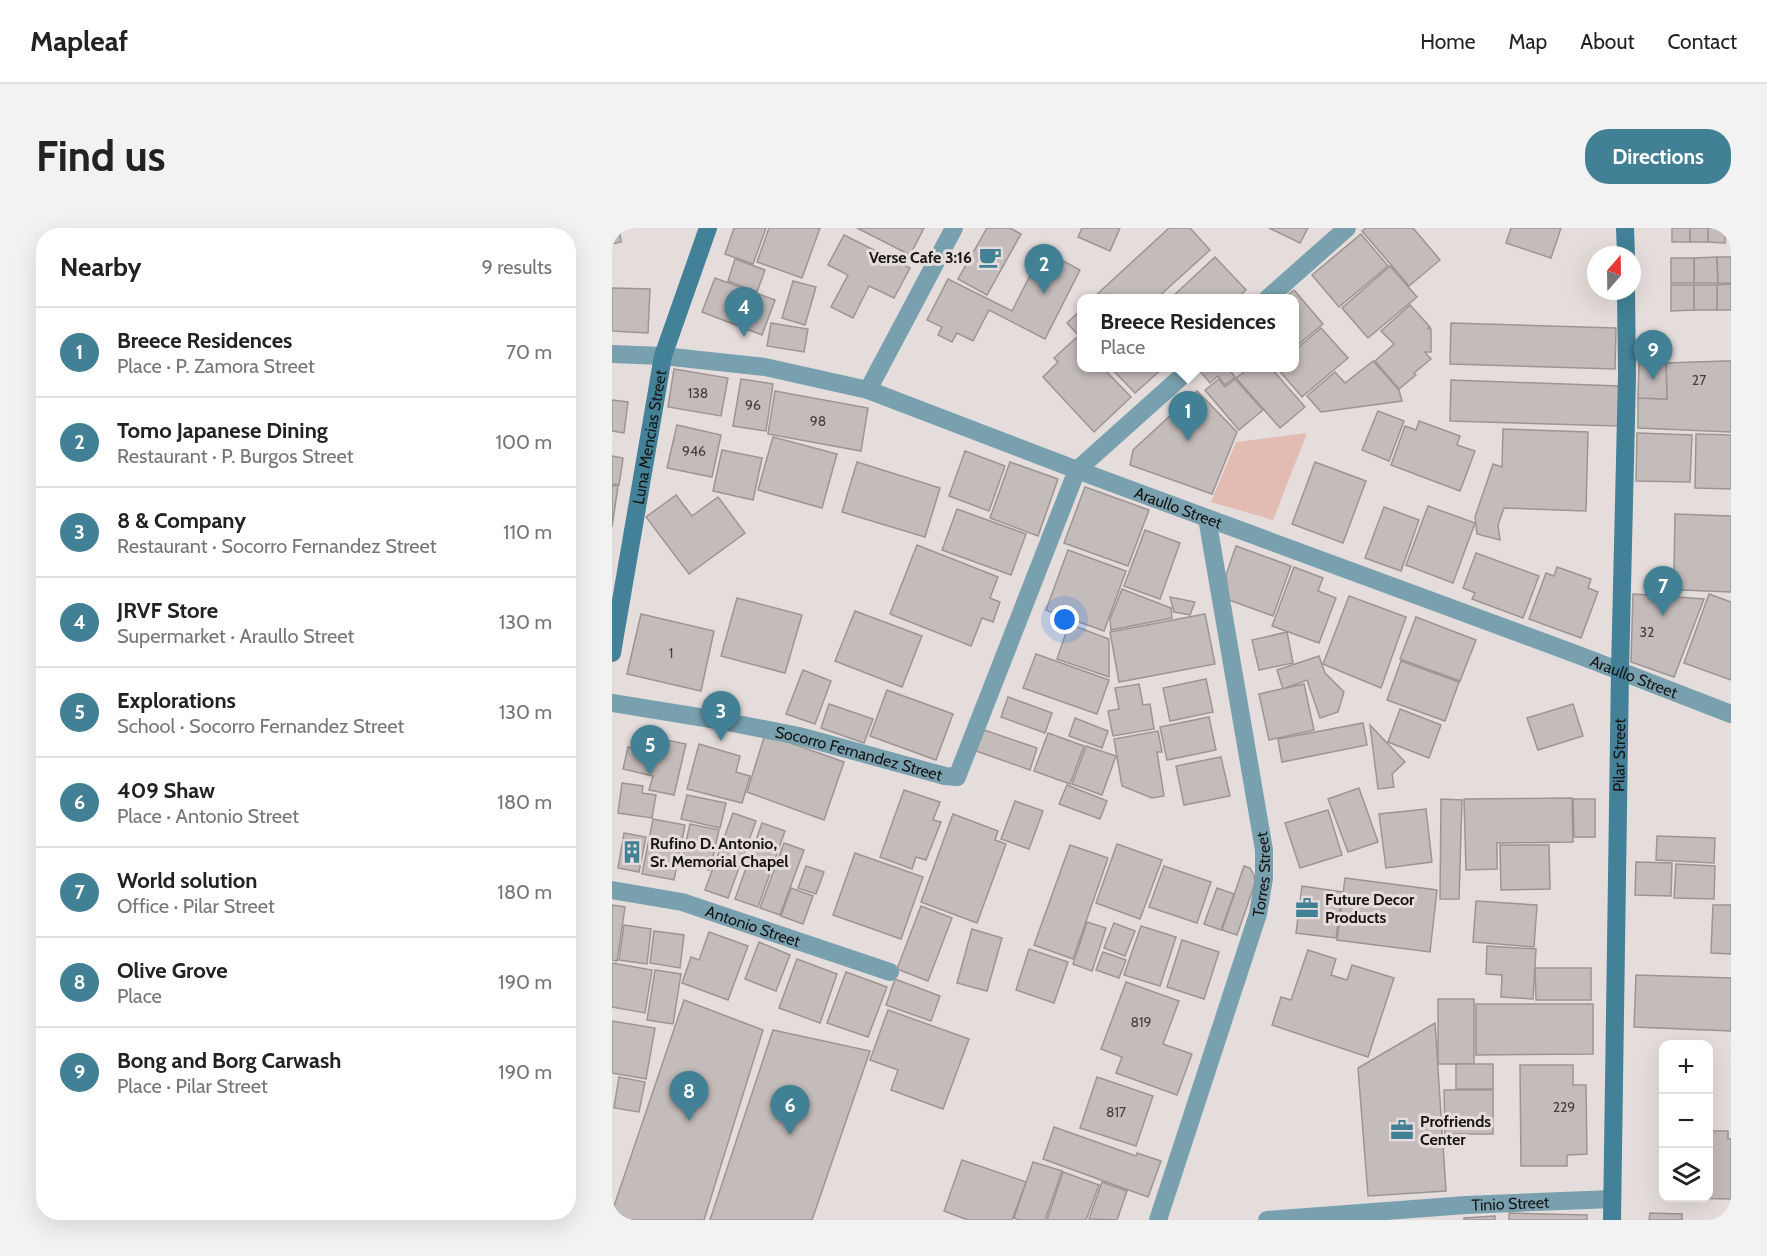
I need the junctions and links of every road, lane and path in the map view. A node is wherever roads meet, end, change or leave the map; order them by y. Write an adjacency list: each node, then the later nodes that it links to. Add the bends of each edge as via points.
1 (708, 228): 9 (street, Luna Mencias Street)
2 (954, 228): 11 (street)
3 (1347, 228): 6 (street)
4 (1625, 228): 5 (street)
5 (1626, 246)
6 (1273, 294)
7 (1626, 300): 15 (street, Pilar Street)
8 (612, 354): 9 (street, Araullo Street)
9 (663, 356): 11 (street, Araullo Street, via 765,367); 14 (street, Luna Mencias Street)
10 (1187, 372): 12 (street)
11 (868, 390): 12 (street, Araullo Street)
12 (1077, 470): 13 (street, Araullo Street); 16 (street, Socorro Fernandez Street, via 957,777 799,736)
13 (1207, 518): 15 (street, Araullo Street); 21 (street, Torres Street, via 1264,850 1264,878 1258,914)
14 (612, 653)
15 (1620, 671): 17 (street, Araullo Street); 20 (street, Pilar Street)
16 (612, 703)
17 (1731, 714)
18 (612, 890): 19 (street, Antonio Street, via 682,902)
19 (890, 972)
20 (1612, 1199): 22 (street, Tinio Street); 23 (street, Pilar Street)
21 (1158, 1220)
22 (1267, 1220)
23 (1612, 1220)

